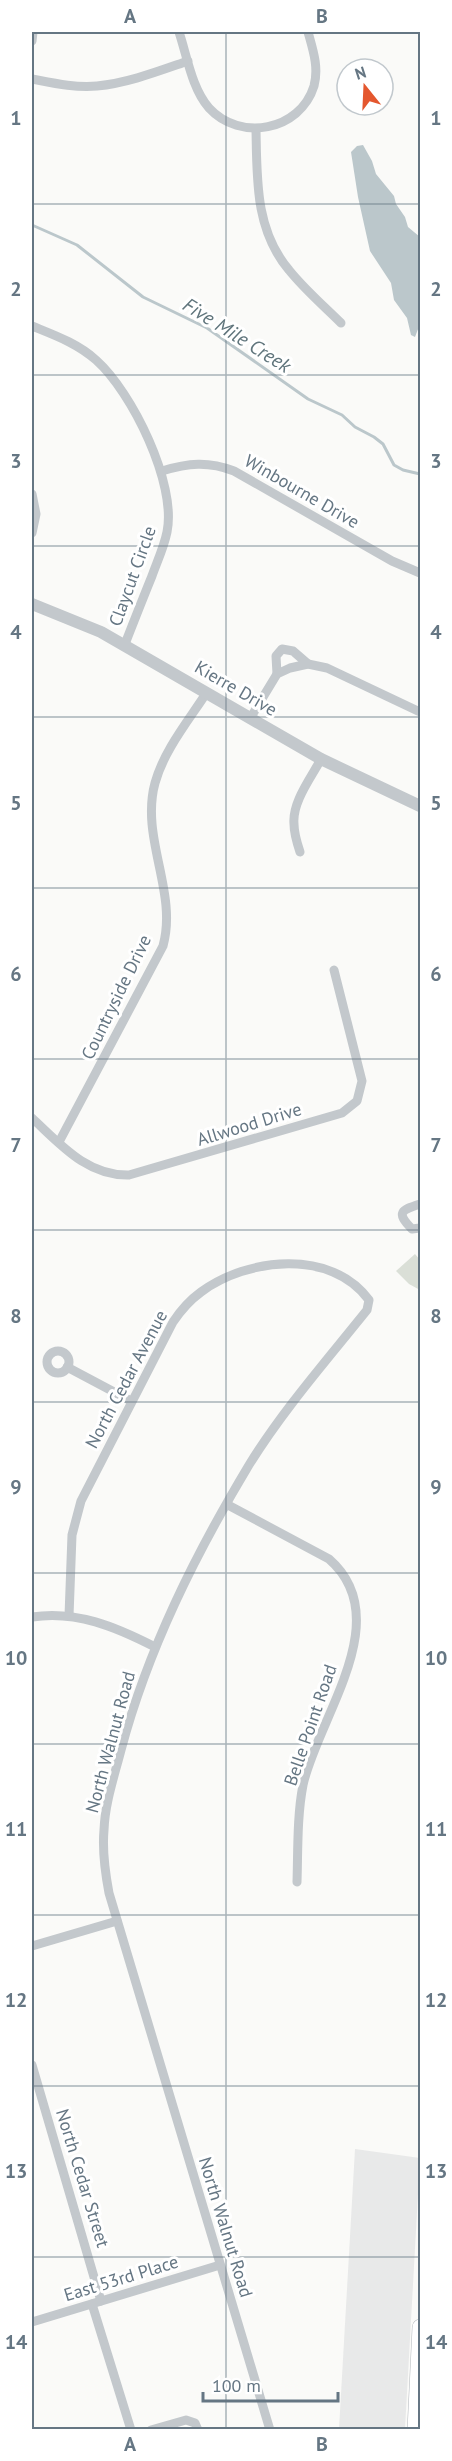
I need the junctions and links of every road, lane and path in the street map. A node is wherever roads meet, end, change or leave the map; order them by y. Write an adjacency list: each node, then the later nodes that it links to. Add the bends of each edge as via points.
1 (33, 32): 4 (street)
2 (179, 32): 5 (street)
3 (308, 32): 7 (street, via 316,62 309,96 286,120)
4 (32, 41)
5 (188, 61): 6 (street, via 98,86); 7 (street, via 208,107 225,121)
6 (32, 79)
7 (256, 129): 8 (street, via 258,197 272,242 287,268)
8 (341, 323)
9 (32, 326): 10 (street, Claycut Circle, via 69,341 109,372 129,400)
10 (162, 471): 13 (street, Winbourne Drive, via 194,463 234,471); 15 (street, Claycut Circle, via 170,509 168,532)
11 (32, 494): 12 (street, via 36,514)
12 (32, 533)
13 (420, 573)
14 (32, 604): 15 (street, Kierre Drive)
15 (125, 644): 18 (street, Kierre Drive)
16 (308, 664): 17 (street); 17 (street, via 293,651 282,649 276,656); 19 (street, via 327,668)
17 (278, 674): 20 (street)
18 (207, 692): 20 (street, Kierre Drive); 26 (street, Countryside Drive, via 162,764 154,784 152,824 168,919 163,946)
19 (420, 712)
20 (250, 717): 21 (street, Kierre Drive)
21 (321, 759): 22 (street, Kierre Drive); 23 (street, via 294,816)
22 (420, 806)
23 (300, 852)
24 (334, 970): 26 (street, Allwood Drive, via 362,1081 360,1094 351,1107 330,1117 129,1175 94,1169)
25 (32, 1118): 26 (street, Allwood Drive)
26 (59, 1142)
27 (420, 1204): 28 (street, via 404,1209 402,1217 412,1229)
28 (420, 1228)
29 (357, 1289): 31 (street, North Cedar Avenue, via 321,1269 287,1264 258,1268 215,1283 194,1298 173,1322); 32 (street, North Walnut Road, via 369,1300 367,1310 270,1435)
30 (67, 1367): 31 (street)
31 (131, 1401): 33 (street, North Cedar Avenue, via 75,1518)
32 (228, 1505): 35 (street, North Walnut Road); 36 (street, Belle Point Road, via 329,1559 350,1585 356,1610 348,1670 303,1785)
33 (69, 1616): 34 (street); 35 (street, via 108,1625)
34 (32, 1617)
35 (155, 1647): 37 (street, North Walnut Road, via 136,1696 106,1810 105,1871)
36 (297, 1882)
37 (117, 1921): 38 (street); 40 (street, North Walnut Road)
38 (32, 1946)
39 (32, 2065): 41 (street, North Cedar Street)
40 (220, 2265): 41 (street, East 53rd Place); 47 (street, North Walnut Road)
41 (97, 2303): 42 (street, East 53rd Place); 44 (street, North Cedar Street)
42 (32, 2322)
43 (420, 2327): 48 (main road)
44 (131, 2430)
45 (151, 2430): 46 (street, via 186,2420 195,2423)
46 (198, 2430)
47 (270, 2430)
48 (415, 2430)

